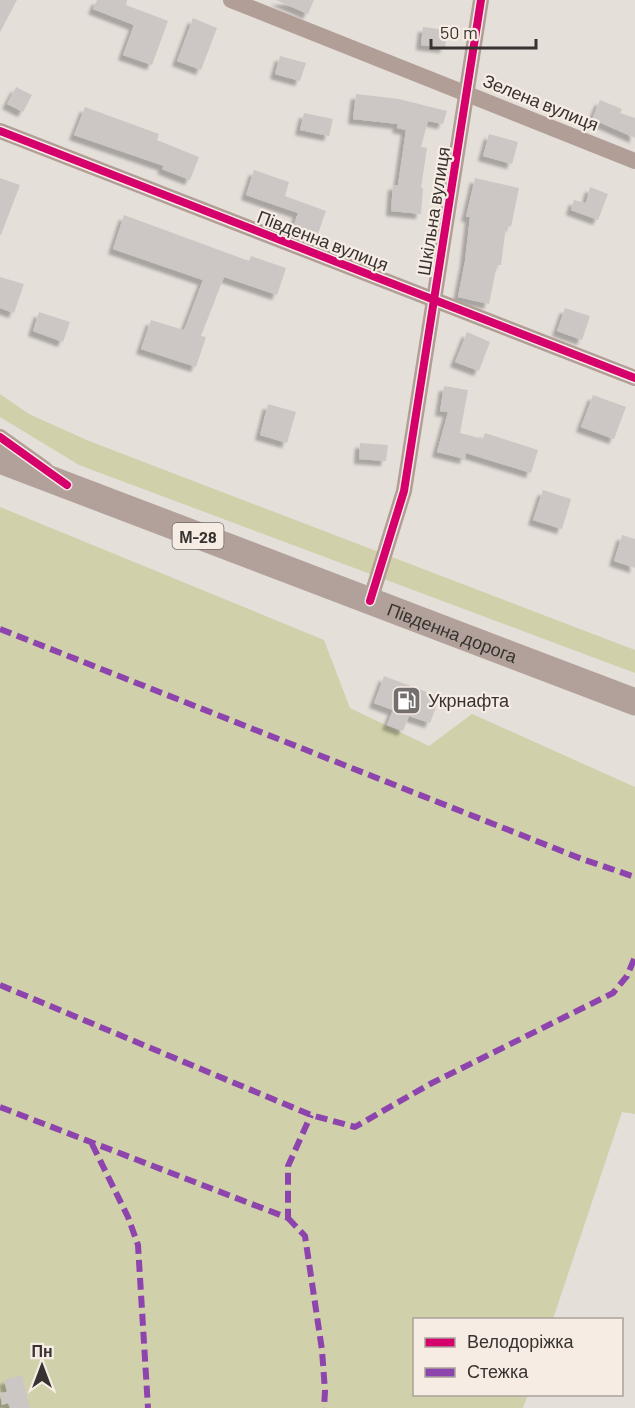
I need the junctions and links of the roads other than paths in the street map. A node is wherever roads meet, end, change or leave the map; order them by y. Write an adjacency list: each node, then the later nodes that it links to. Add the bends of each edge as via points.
1 (231, 0): 3 (street, Зелена вулиця)
2 (480, 0): 3 (street, Шкільна вулиця)
3 (466, 93): 5 (street, Зелена вулиця); 6 (street, Шкільна вулиця)
4 (0, 131): 6 (street, Південна вулиця)
5 (635, 161)
6 (435, 300): 7 (street, Південна вулиця); 11 (street, Шкільна вулиця, via 404,491)
7 (635, 378)
8 (0, 437): 10 (street)
9 (0, 460): 10 (highway, Південна дорога / М-28)
10 (67, 485): 11 (highway, Південна дорога / М-28)
11 (370, 601): 12 (highway, Південна дорога / М-28)
12 (635, 702)

